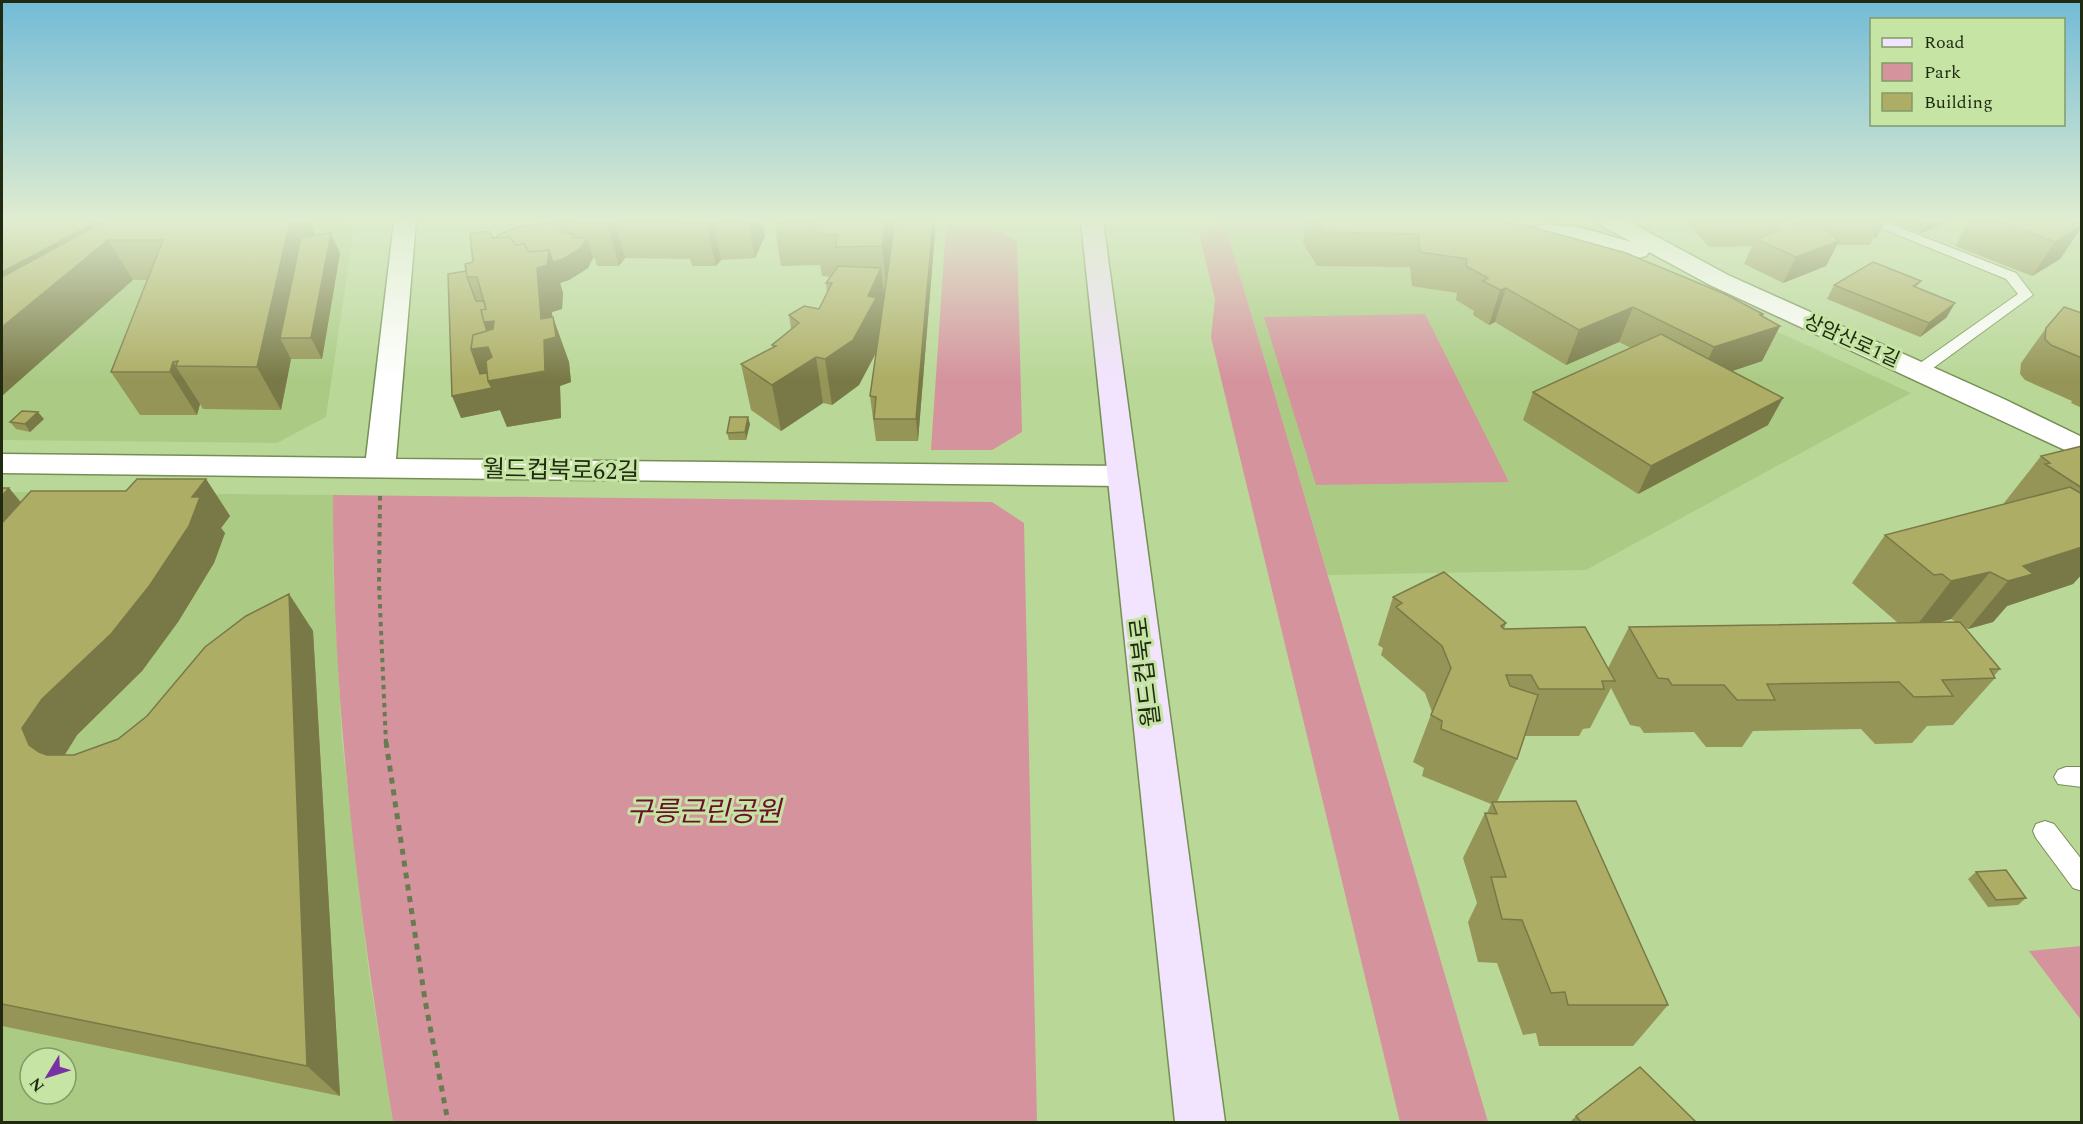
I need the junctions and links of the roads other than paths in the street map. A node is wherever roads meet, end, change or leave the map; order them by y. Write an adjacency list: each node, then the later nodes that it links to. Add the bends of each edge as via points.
1 (400, 273): 10 (street)
2 (1098, 273): 11 (main road, 월드컵북로)
3 (1700, 273): 6 (street)
4 (1707, 273): 6 (street)
5 (2004, 273): 7 (lane, 상암산로1길, via 2026,295)
6 (1719, 280): 7 (street, 상암산로1길)
7 (1919, 370): 8 (street, 상암산로1길)
8 (2082, 449)
9 (2, 464): 10 (street, 월드컵북로62길)
10 (380, 468): 11 (street, 월드컵북로62길)
11 (1121, 476): 14 (main road, 월드컵북로)
12 (2045, 831): 13 (lane)
13 (2082, 880)
14 (1200, 1122)

